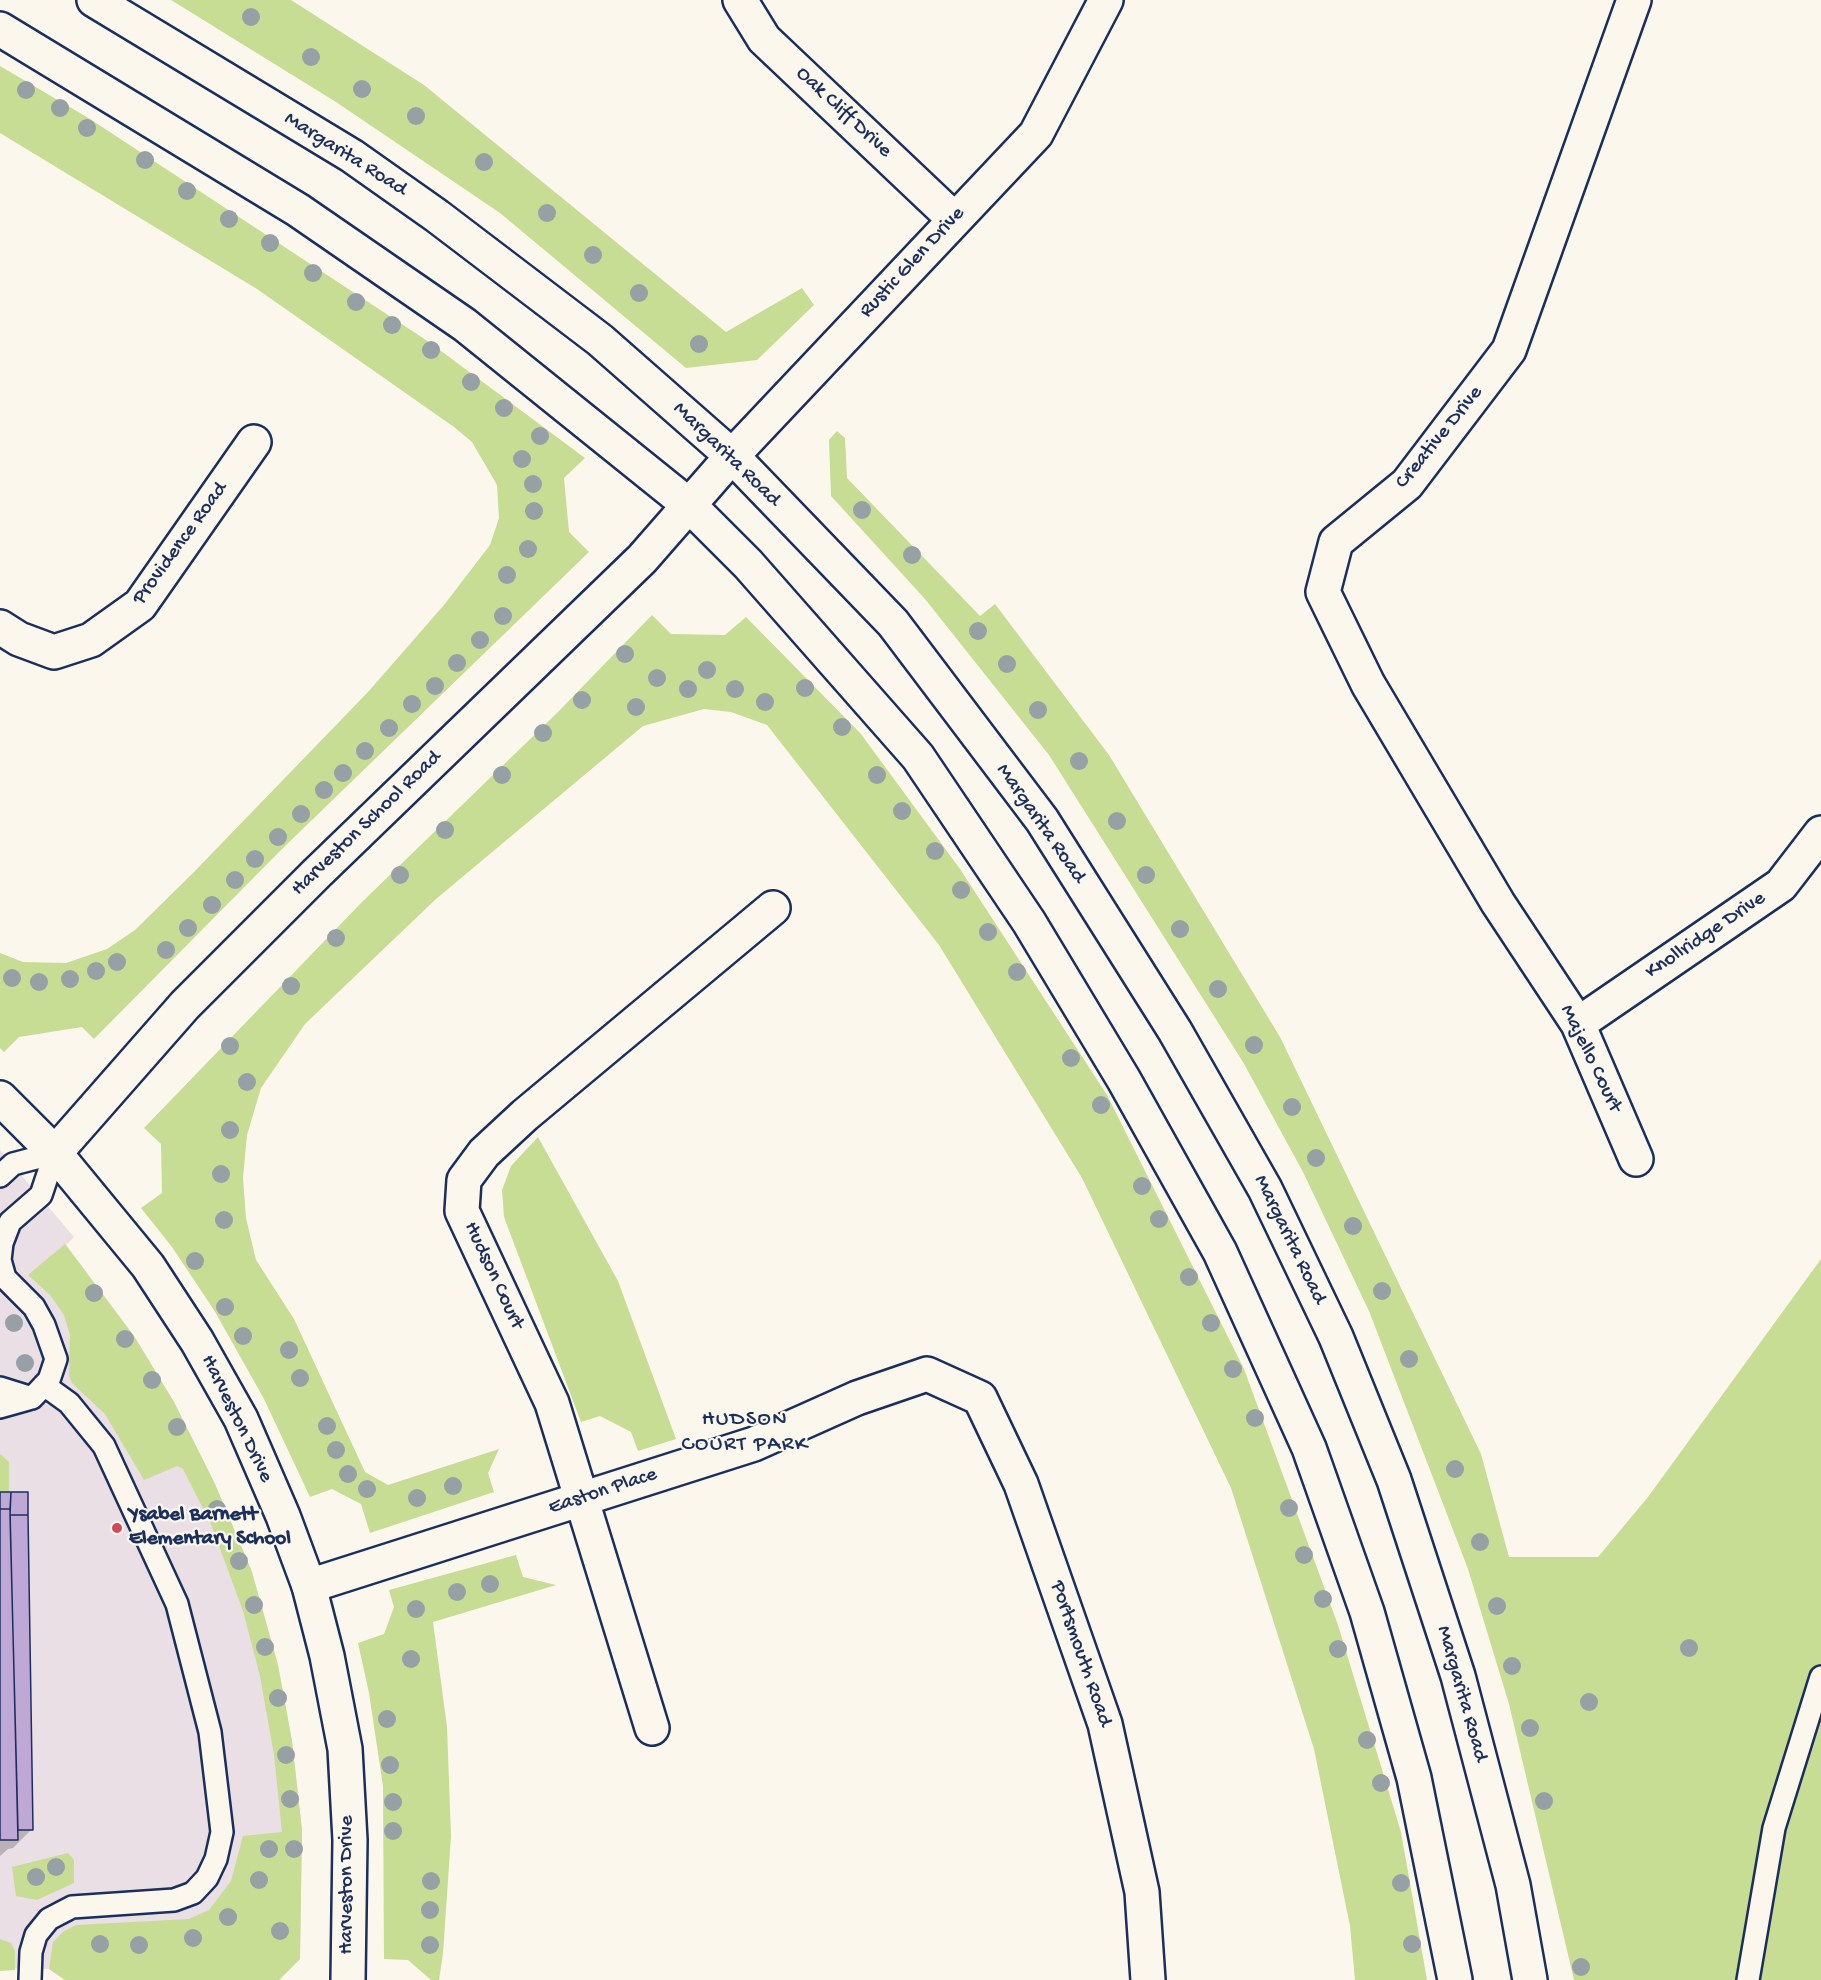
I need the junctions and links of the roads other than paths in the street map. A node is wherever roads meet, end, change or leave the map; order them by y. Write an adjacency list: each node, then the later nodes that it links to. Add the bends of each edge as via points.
1 (94, 0): 8 (street, Margarita Road, via 352,156 437,216 600,340)
2 (740, 0): 6 (street, Oak Cliff Drive, via 764,39)
3 (1106, 0): 6 (street, Rustic Glen Drive, via 1036,135)
4 (1634, 0): 12 (street, Creative Drive, via 1509,350 1407,484 1336,542 1323,592 1368,684)
5 (0, 29): 9 (street, via 298,210 377,264 465,325)
6 (954, 219): 8 (street, Rustic Glen Drive)
7 (254, 442): 10 (street, Providence Road, via 132,611 91,640 54,652)
8 (732, 456): 9 (street, Rustic Glen Drive); 32 (street, Margarita Road, via 893,623 1042,820 1175,1030 1265,1189 1336,1337 1394,1480 1461,1687 1513,1885)
9 (690, 506): 16 (street, Harveston School Road, via 642,559 185,1005); 31 (street, via 748,564 918,757 1029,922 1124,1080 1220,1252 1309,1448 1367,1612 1414,1778)
10 (0, 627)
11 (1821, 833): 14 (street, Knollridge Drive, via 1781,885)
12 (1498, 903): 14 (street, Majello Court)
13 (773, 908): 24 (street, Hudson Court, via 525,1115 484,1153 464,1180 462,1211 552,1403)
14 (1578, 1024): 17 (street, Majello Court)
15 (0, 1098): 16 (street, Harveston Drive)
16 (55, 1153): 18 (lane, via 12,1164); 19 (lane, via 41,1194 10,1222 2,1243); 25 (street, Harveston Drive, via 148,1266 197,1341 240,1419)
17 (1636, 1159)
18 (0, 1176)
19 (3, 1275): 22 (lane, via 34,1306 56,1359 49,1380)
20 (927, 1374): 24 (street, Easton Place, via 857,1398 753,1444); 30 (street, Portsmouth Road, via 980,1398 1021,1484 1105,1724 1142,1892)
21 (0, 1388): 22 (lane)
22 (38, 1391): 23 (lane); 28 (lane, via 69,1404 104,1446 177,1604 210,1732 222,1832 207,1878 193,1893 174,1900 72,1907 49,1919 36,1935)
23 (0, 1407)
24 (582, 1499): 25 (street, Easton Place); 27 (street, Hudson Court)
25 (309, 1586): 29 (street, Harveston Drive, via 345,1749 350,1840)
26 (1821, 1677): 33 (lane, via 1774,1828)
27 (652, 1728)
28 (30, 1980)
29 (348, 1980)
30 (1148, 1980)
31 (1455, 1980)
32 (1530, 1980)
33 (1748, 1980)

